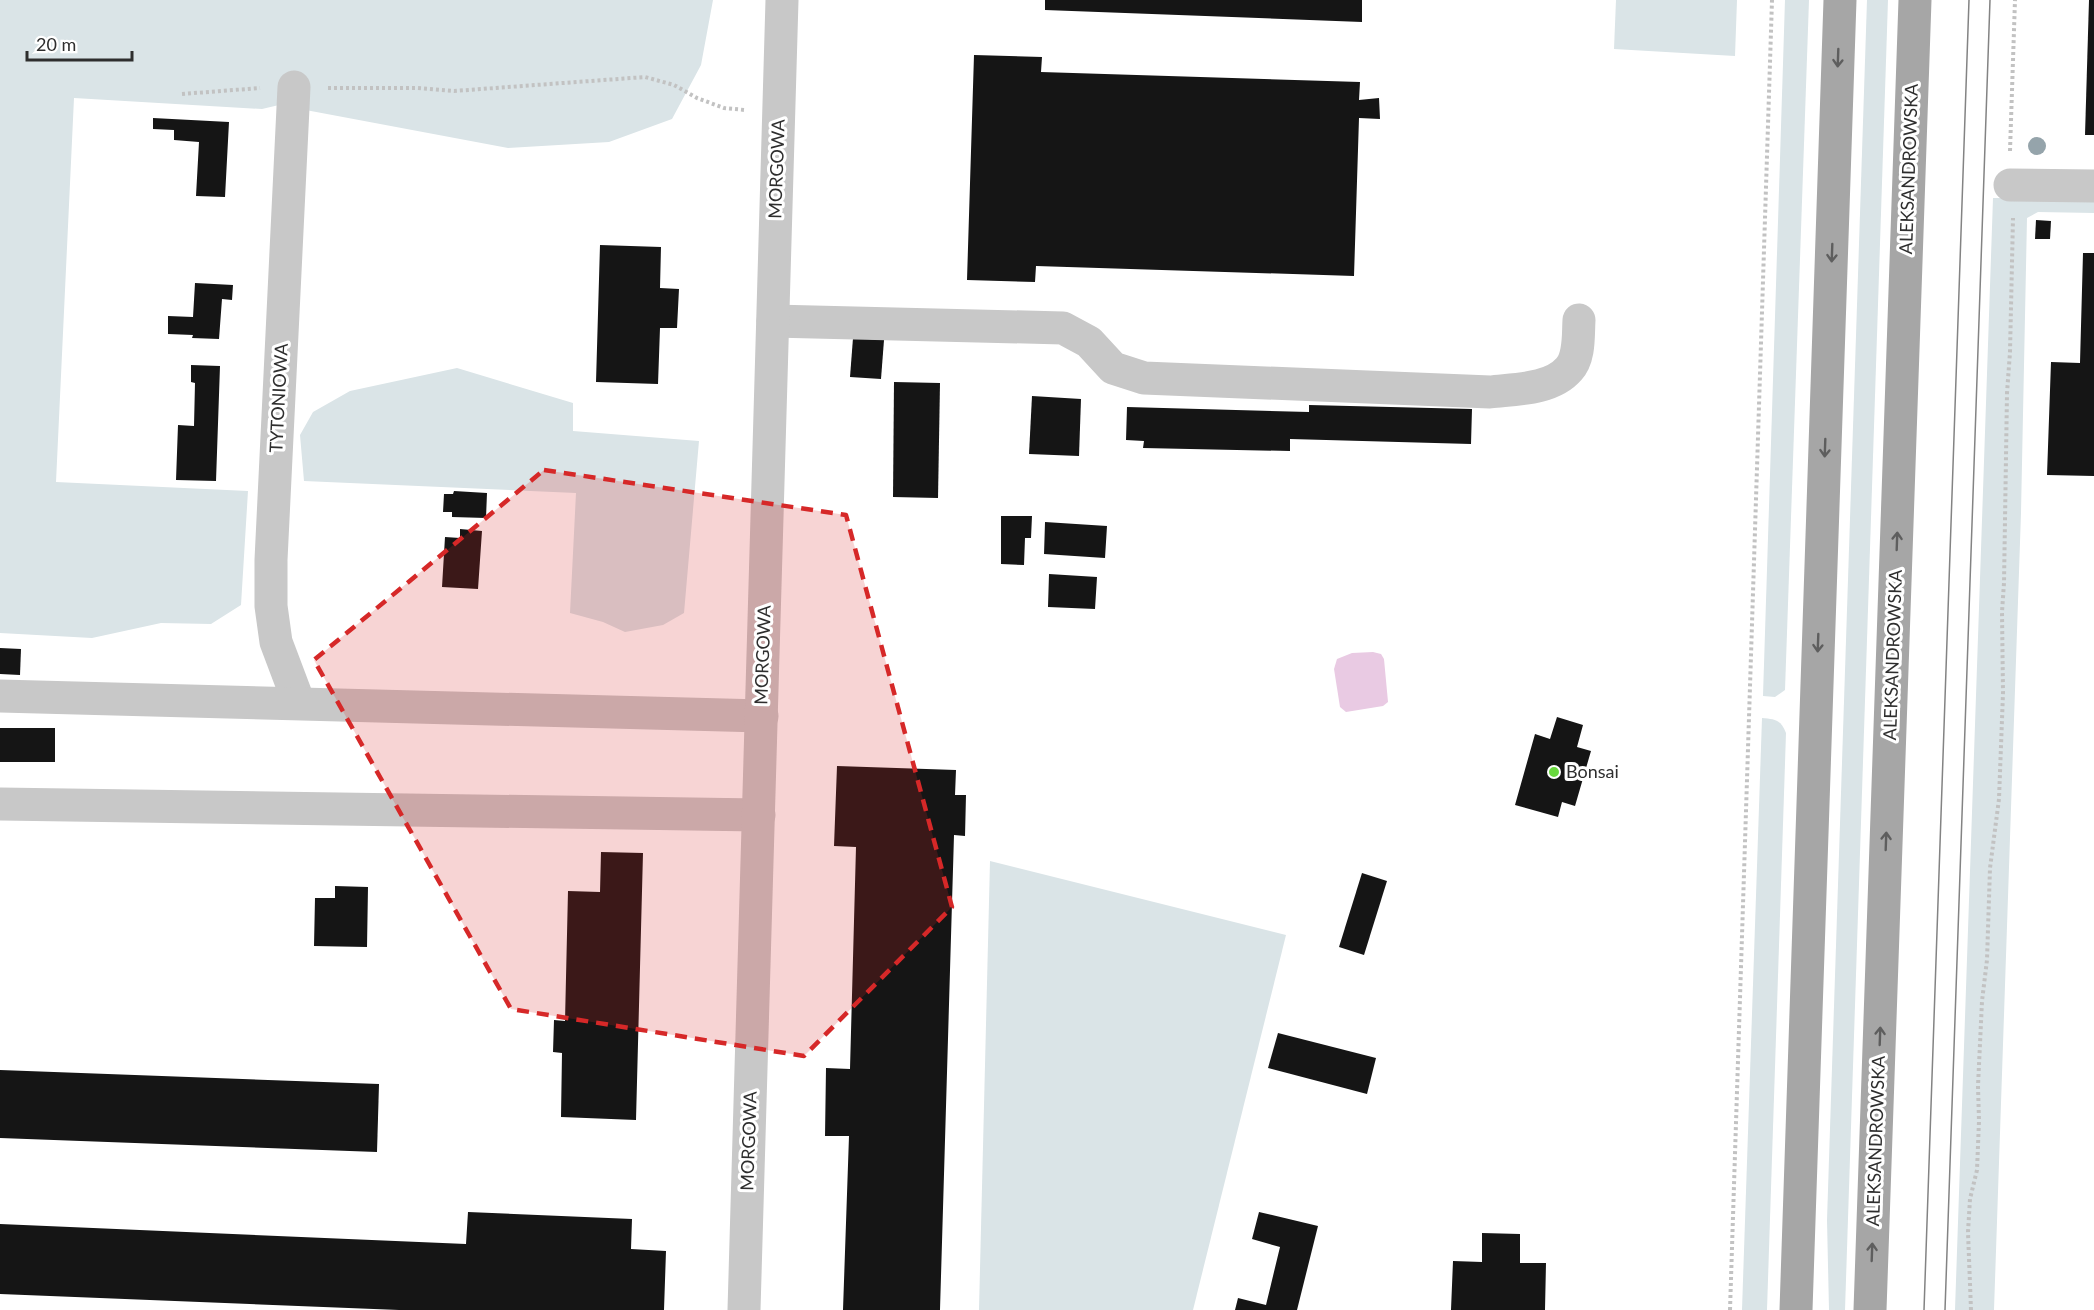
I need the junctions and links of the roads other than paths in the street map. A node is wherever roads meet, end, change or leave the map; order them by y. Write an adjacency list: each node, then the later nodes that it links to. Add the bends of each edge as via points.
1 (782, 0): 8 (street, MORGOWA)
2 (1840, 0): 15 (main road, one-way to 15)
3 (1915, 0): 16 (main road, ALEKSANDROWSKA, one-way to 3)
4 (294, 87): 10 (street, TYTONIOWA, via 271,606 276,642)
5 (2010, 185): 6 (street)
6 (2094, 186)
7 (1579, 320): 8 (street, via 1577,349 1570,369 1532,387 1490,392 1144,378 1113,368 1089,342 1063,328)
8 (773, 321): 11 (street, MORGOWA)
9 (0, 696): 10 (street)
10 (299, 703): 11 (street)
11 (762, 716): 13 (street, MORGOWA)
12 (0, 804): 13 (street)
13 (759, 815): 14 (street, MORGOWA)
14 (744, 1310)
15 (1796, 1310)
16 (1870, 1310)

